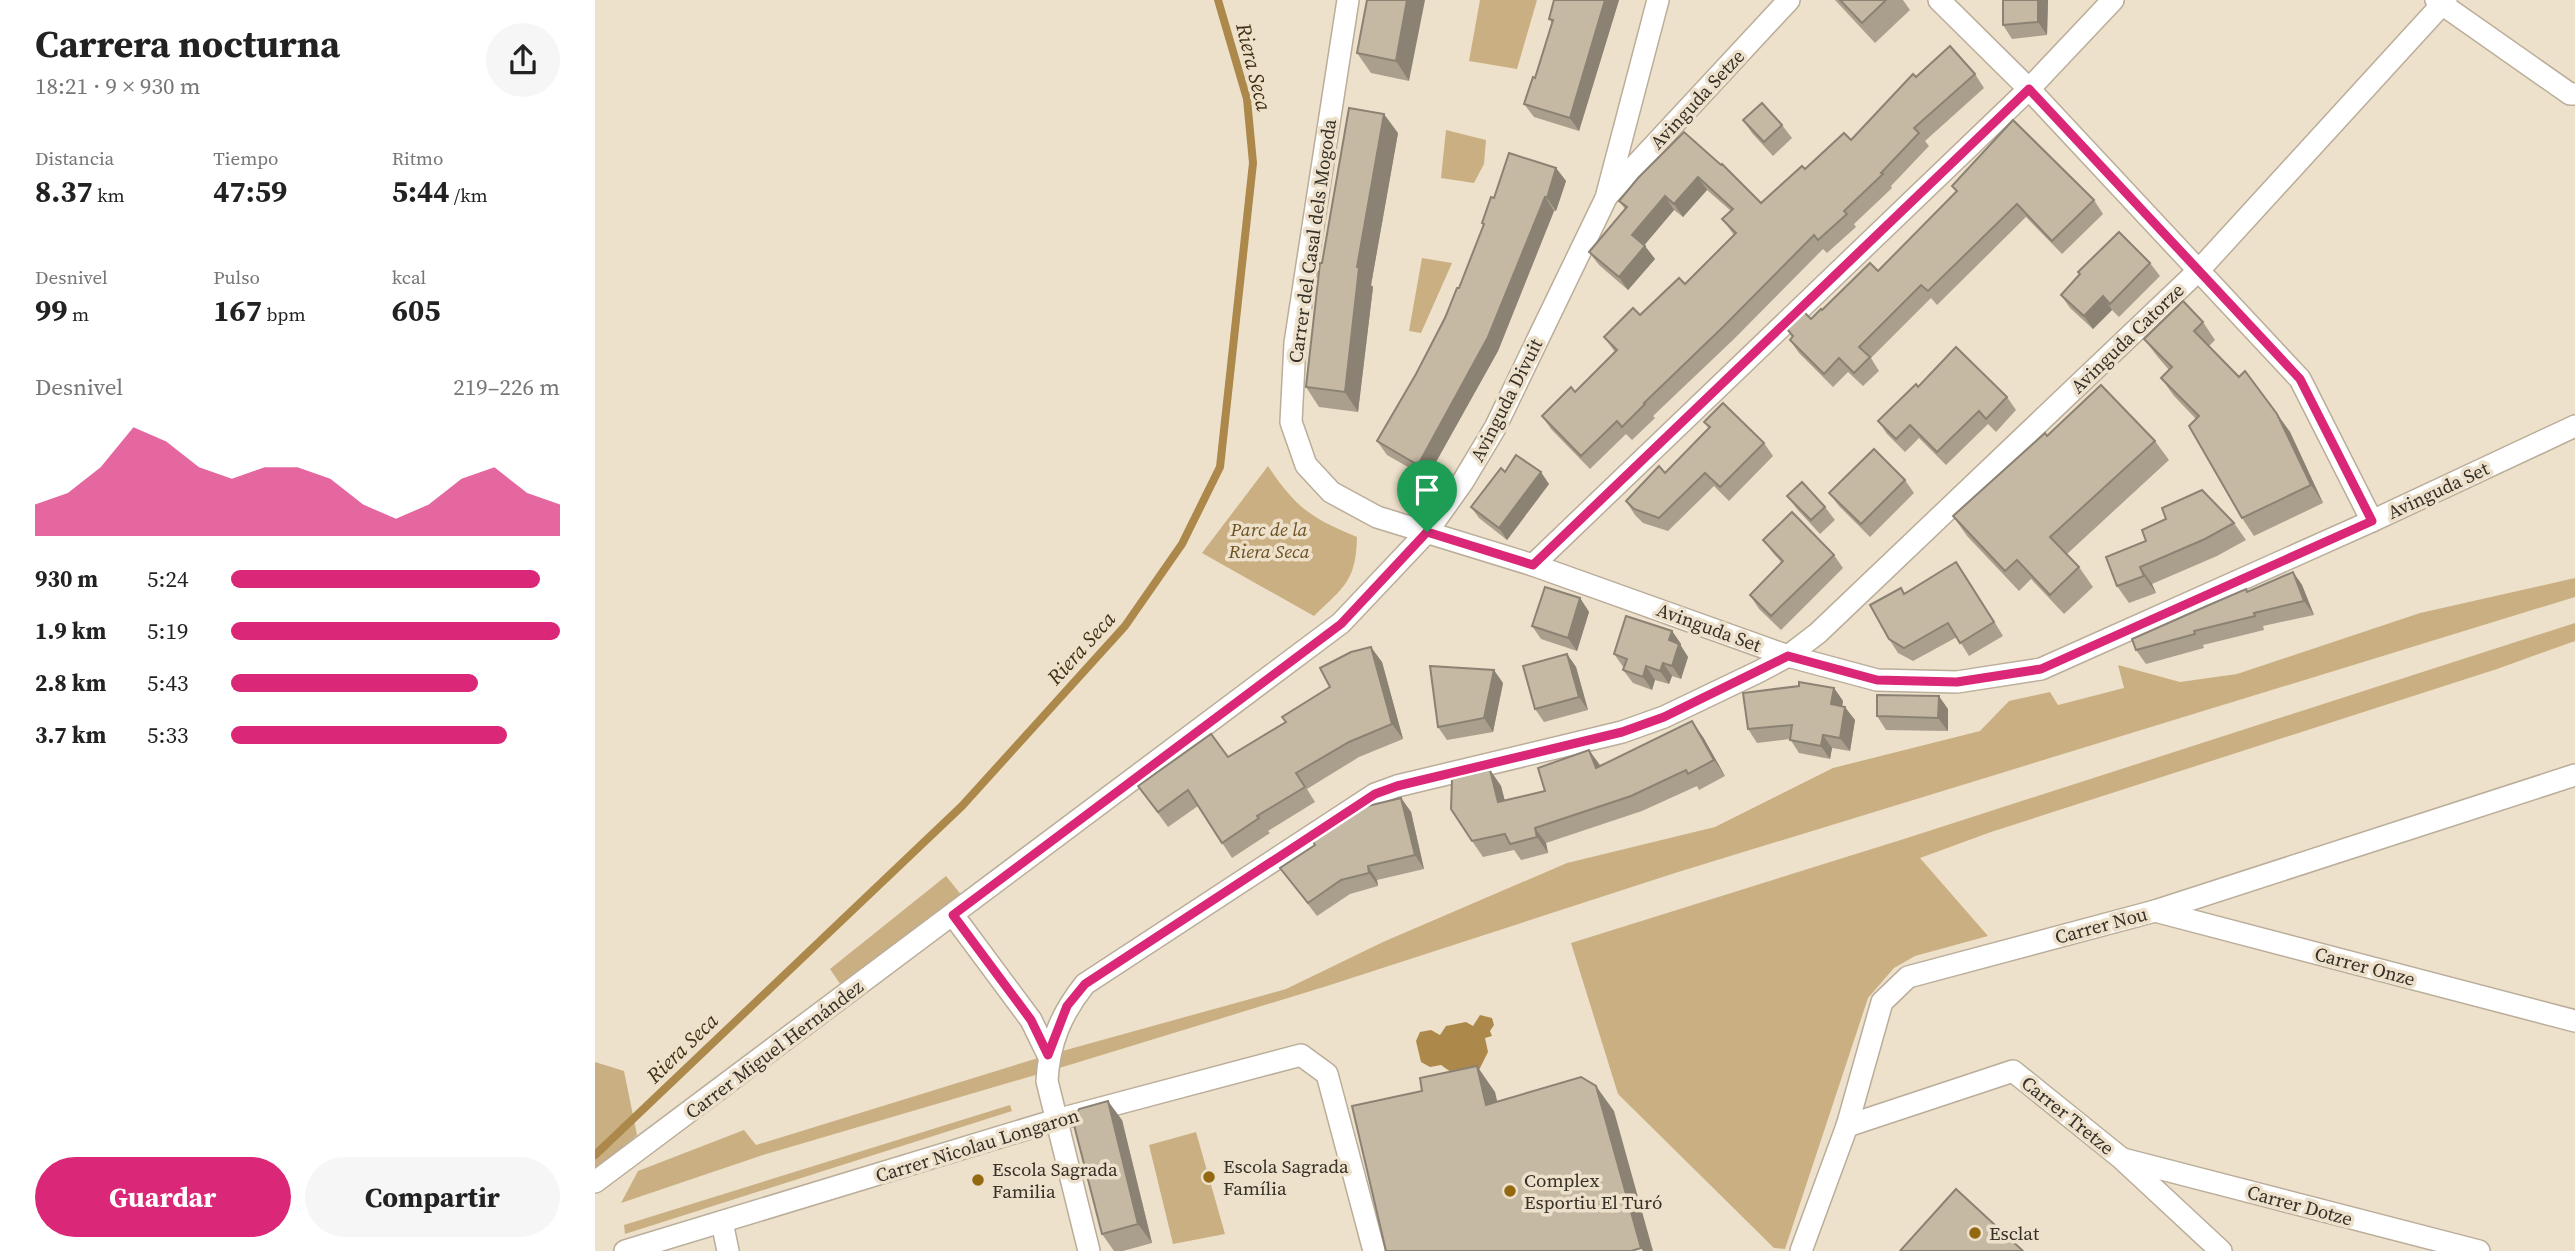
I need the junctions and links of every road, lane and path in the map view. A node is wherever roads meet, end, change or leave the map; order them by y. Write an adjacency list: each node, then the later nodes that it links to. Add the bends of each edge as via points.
1 (1348, 0): 13 (street, Carrer del Casal dels Mogoda, via 1295,342 1291,422 1306,465 1331,492 1377,517)
2 (1658, 0): 9 (street, Avinguda Divuit)
3 (1789, 0): 9 (street, Avinguda Setze)
4 (1939, 0): 7 (street)
5 (2113, 0): 7 (street)
6 (2441, 2): 8 (street); 10 (street, Avinguda Catorze)
7 (2029, 89): 10 (street); 14 (street)
8 (2575, 94)
9 (1606, 198): 13 (street, Avinguda Divuit, via 1495,429)
10 (2200, 269): 12 (street, via 2300,379); 15 (street, Avinguda Catorze, via 1818,633)
11 (2575, 426): 12 (street, Avinguda Set)
12 (2372, 521): 15 (street, Avinguda Set, via 2041,669 1957,682 1877,680)
13 (1427, 532): 14 (street, Avinguda Set); 18 (street, Avinguda Divuit, via 1341,624)
14 (1533, 565): 15 (street, Avinguda Set)
15 (1788, 656): 22 (street, Avinguda Catorze, via 1664,717 1622,732 1375,794 1085,984 1067,1006)
16 (2575, 775): 17 (street, Carrer Nou)
17 (2155, 911): 20 (street, Carrer Onze); 24 (street, Carrer Nou, via 1908,977 1882,1002)
18 (953, 915): 22 (street, via 1031,1020); 26 (street, Carrer Miguel Hernández)
19 (2575, 1007): 20 (street)
20 (2544, 1013): 21 (street, Carrer Onze)
21 (2575, 1021)
22 (1048, 1055): 23 (street, via 1047,1081)
23 (1056, 1120): 27 (street, Carrer Nicolau Longaron); 30 (street); 31 (street, Carrer Nicolau Longaron, via 1301,1055 1327,1074)
24 (1847, 1126): 25 (street, Carrer Tretze, via 2014,1071); 32 (street, Carrer Nou)
25 (2121, 1158): 33 (street, Carrer Tretze); 34 (street, Carrer Dotze)
26 (595, 1182)
27 (722, 1222): 28 (street, Carrer Nicolau Longaron); 29 (street)
28 (625, 1251)
29 (728, 1251)
30 (1089, 1251)
31 (1374, 1251)
32 (1801, 1251)
33 (2221, 1251)
34 (2479, 1251)

